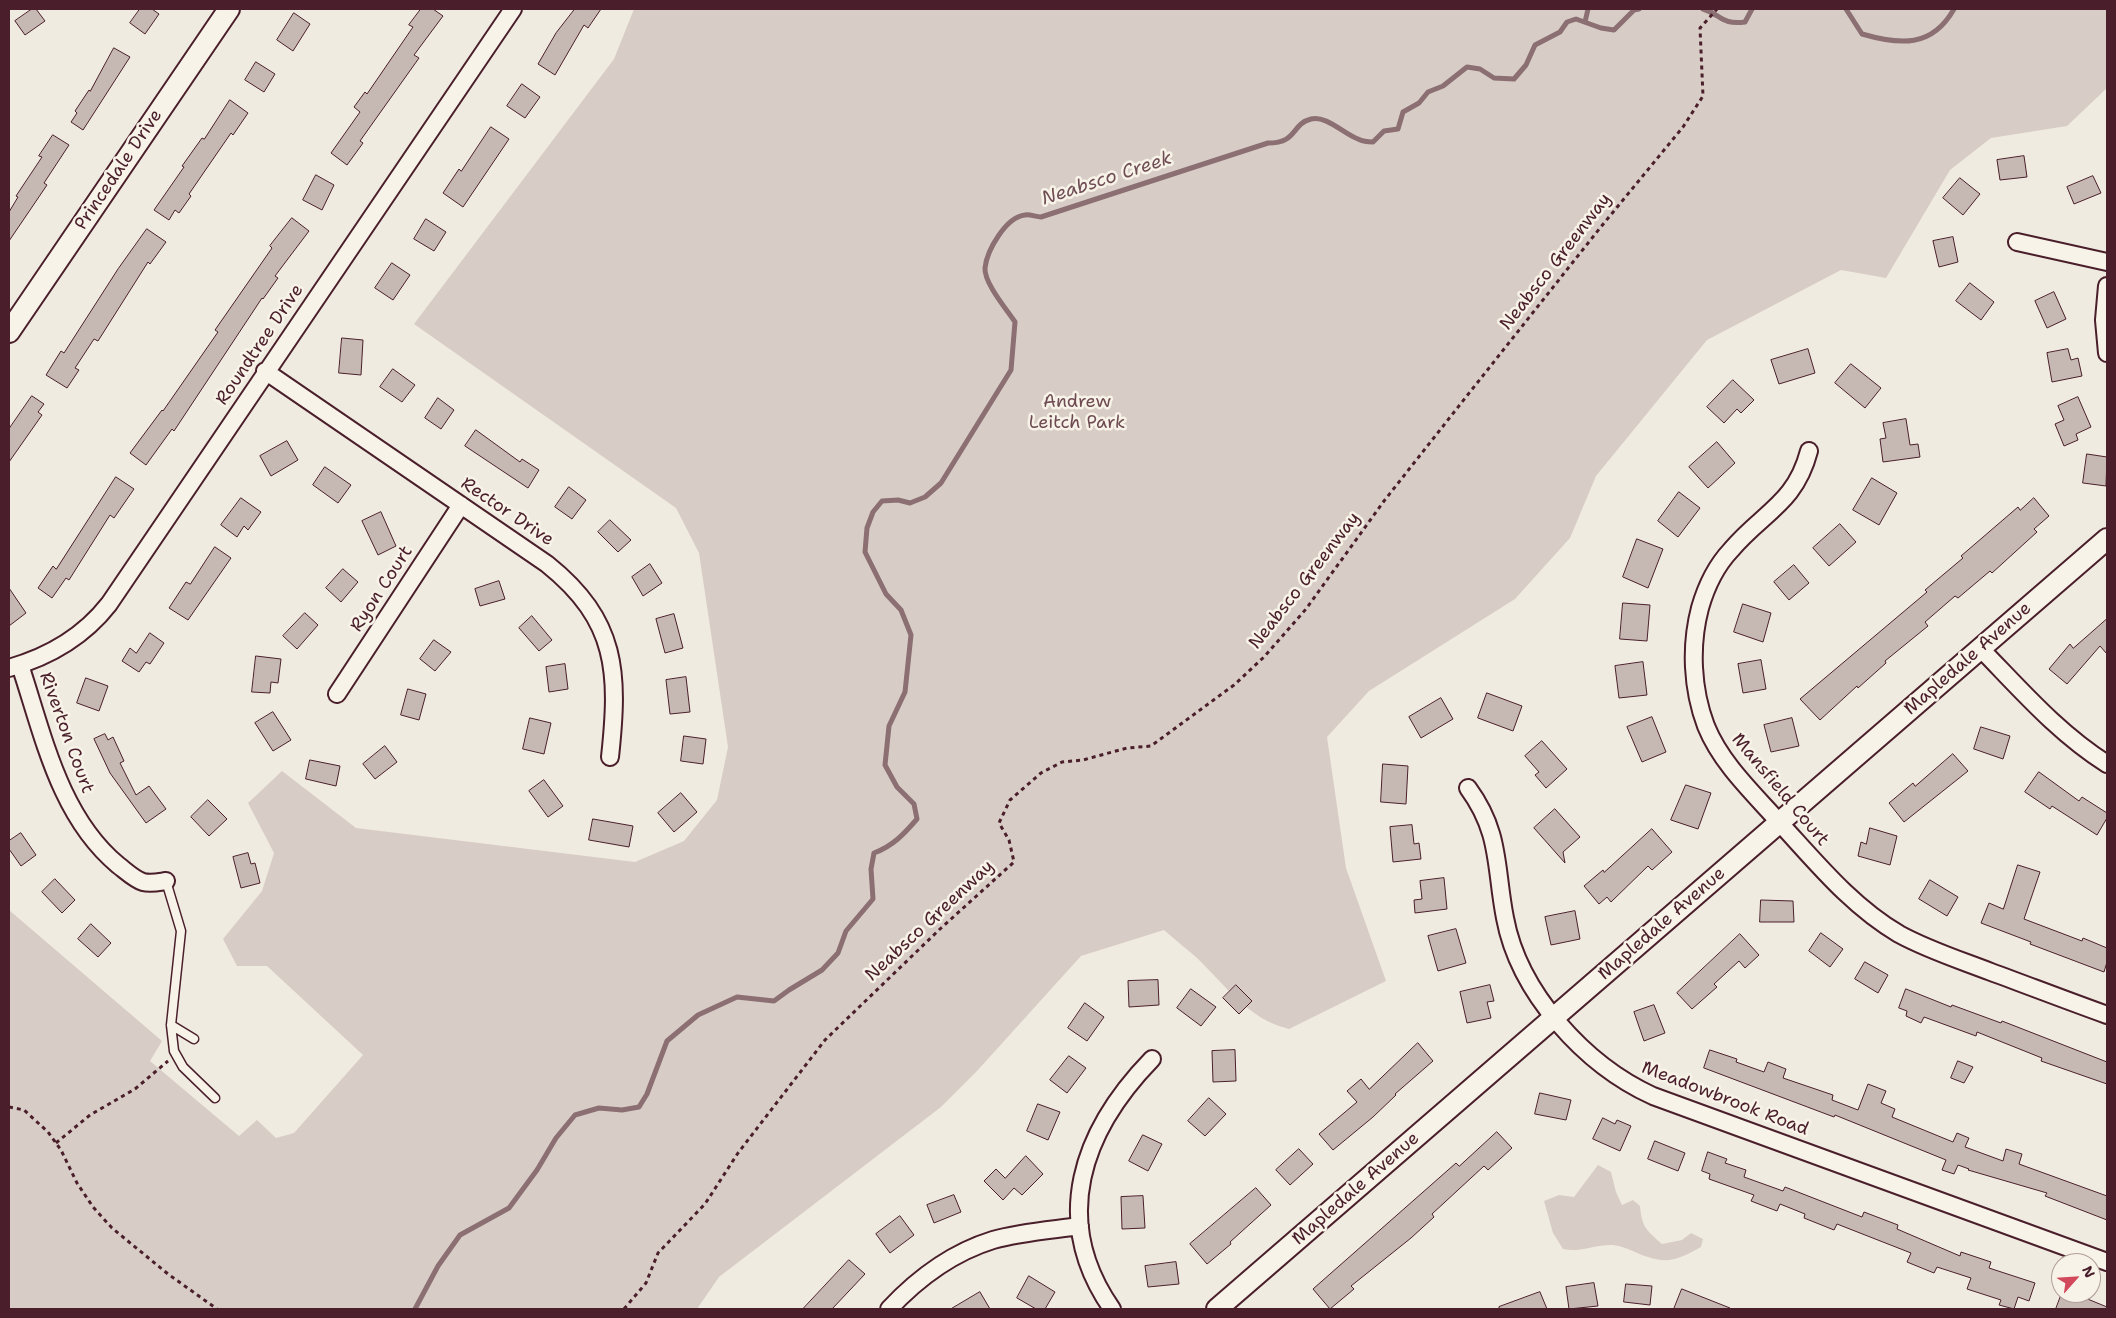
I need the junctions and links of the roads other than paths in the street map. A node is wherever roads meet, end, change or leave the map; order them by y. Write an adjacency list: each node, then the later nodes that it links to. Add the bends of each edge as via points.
1 (229, 9): 6 (street, Princedale Drive)
2 (513, 9): 8 (street, Roundtree Drive)
3 (2017, 242): 4 (street)
4 (2107, 262)
5 (2107, 286): 7 (street, via 2104,320)
6 (9, 332)
7 (2107, 353)
8 (266, 371): 10 (street, Rector Drive); 13 (street, Roundtree Drive, via 99,617 63,644 38,658)
9 (1809, 451): 18 (street, Mansfield Court, via 1805,466 1790,493 1732,548 1716,569 1700,611 1694,652 1700,706 1714,742 1732,769)
10 (461, 505): 14 (street, Ryon Court); 15 (street, Rector Drive, via 559,573 590,609 609,648 614,673 615,710)
11 (2107, 539): 12 (street, Mapledale Avenue)
12 (1981, 648): 16 (street, via 2048,719); 18 (street, Mapledale Avenue)
13 (14, 666): 19 (street, Riverton Court, via 76,818 99,848 134,878 150,883)
14 (337, 694)
15 (610, 757)
16 (2107, 764)
17 (1468, 788): 21 (street, Meadowbrook Road, via 1490,826 1505,921 1514,949 1534,989)
18 (1780, 823): 20 (street, Mansfield Court, via 1836,884 1896,932 1944,955); 21 (street, Mapledale Avenue)
19 (166, 881): 22 (lane, via 181,932)
20 (2107, 1015)
21 (1555, 1018): 27 (street, Meadowbrook Road, via 1595,1060 1654,1096); 30 (street, Mapledale Avenue)
22 (171, 1024): 23 (lane); 25 (lane, via 174,1051 183,1067)
23 (194, 1039)
24 (1152, 1059): 26 (street, via 1126,1087 1097,1133 1080,1186)
25 (215, 1098)
26 (1080, 1226): 28 (street, via 1013,1236 975,1246 928,1272); 29 (street, via 1094,1278)
27 (2107, 1262)
28 (889, 1309)
29 (1112, 1309)
30 (1217, 1309)

